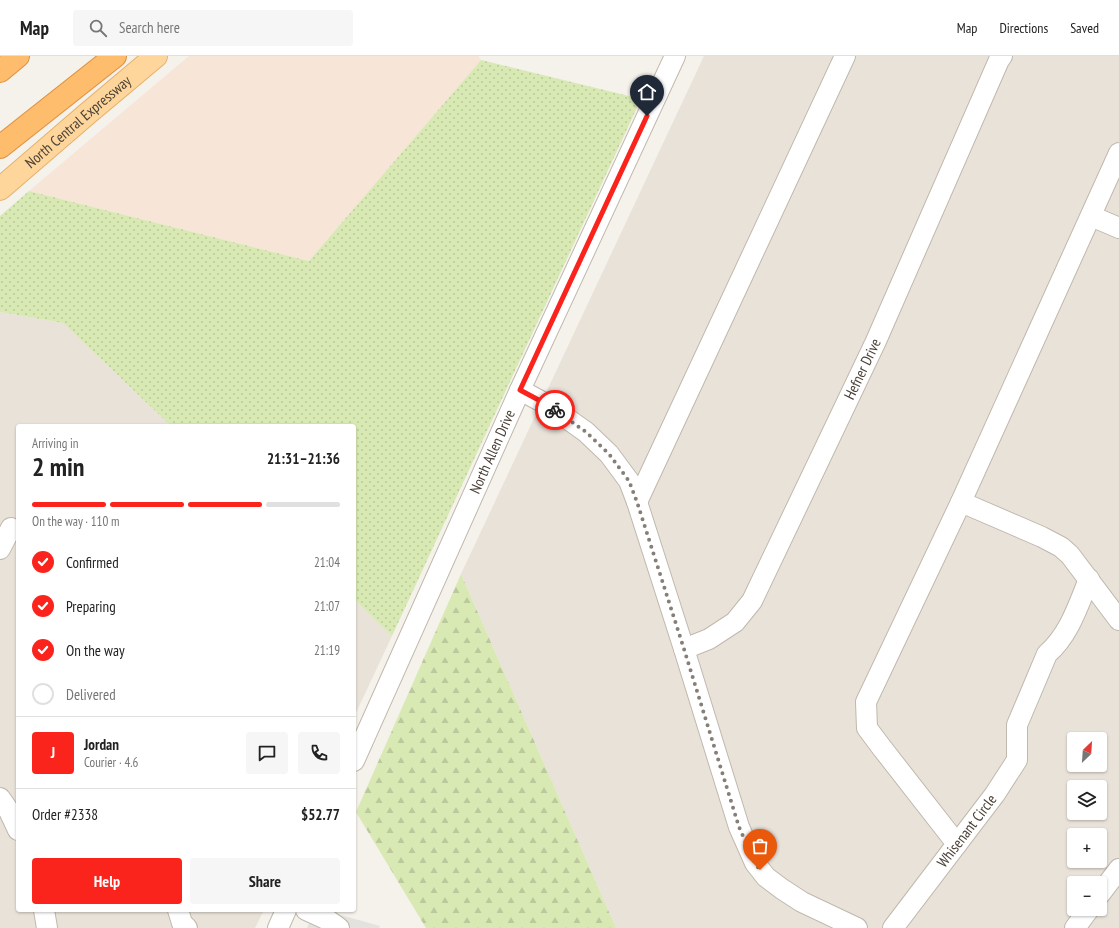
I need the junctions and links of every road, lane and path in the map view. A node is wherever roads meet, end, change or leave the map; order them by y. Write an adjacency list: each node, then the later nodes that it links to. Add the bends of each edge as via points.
1 (18, 56): 7 (highway)
2 (115, 56): 8 (highway)
3 (156, 56): 10 (main road, North Central Expressway)
4 (675, 56): 13 (street, North Allen Drive)
5 (845, 56): 14 (street)
6 (1002, 56): 20 (street, Hefner Drive, via 876,341 752,601 735,622 709,639)
7 (0, 71)
8 (0, 147)
9 (1119, 153): 11 (street)
10 (0, 189)
11 (1091, 216): 12 (street); 15 (street)
12 (1119, 228)
13 (520, 390): 14 (street, via 548,405 586,432 609,454 629,481); 21 (street, North Allen Drive)
14 (637, 502): 20 (street)
15 (961, 502): 18 (street, via 1061,547); 24 (street, via 866,702 867,728)
16 (10, 527): 17 (street)
17 (0, 549)
18 (1089, 579): 19 (street); 24 (street, Whisenant Circle, via 1072,621 1055,647 1047,654 1017,724 1016,760 995,794)
19 (1119, 620)
20 (684, 649): 36 (street, via 739,827 755,863 766,877 802,902)
21 (356, 754)
22 (0, 798): 23 (street)
23 (16, 826)
24 (957, 844): 37 (street, Whisenant Circle)
25 (1119, 869): 26 (street)
26 (1107, 885)
27 (44, 912): 32 (street)
28 (179, 912): 33 (street, via 182,923)
29 (285, 912): 34 (street)
30 (310, 912): 35 (street)
31 (1084, 916): 38 (street)
32 (47, 928)
33 (187, 928)
34 (278, 928)
35 (339, 928)
36 (857, 928)
37 (893, 928)
38 (1075, 928)

